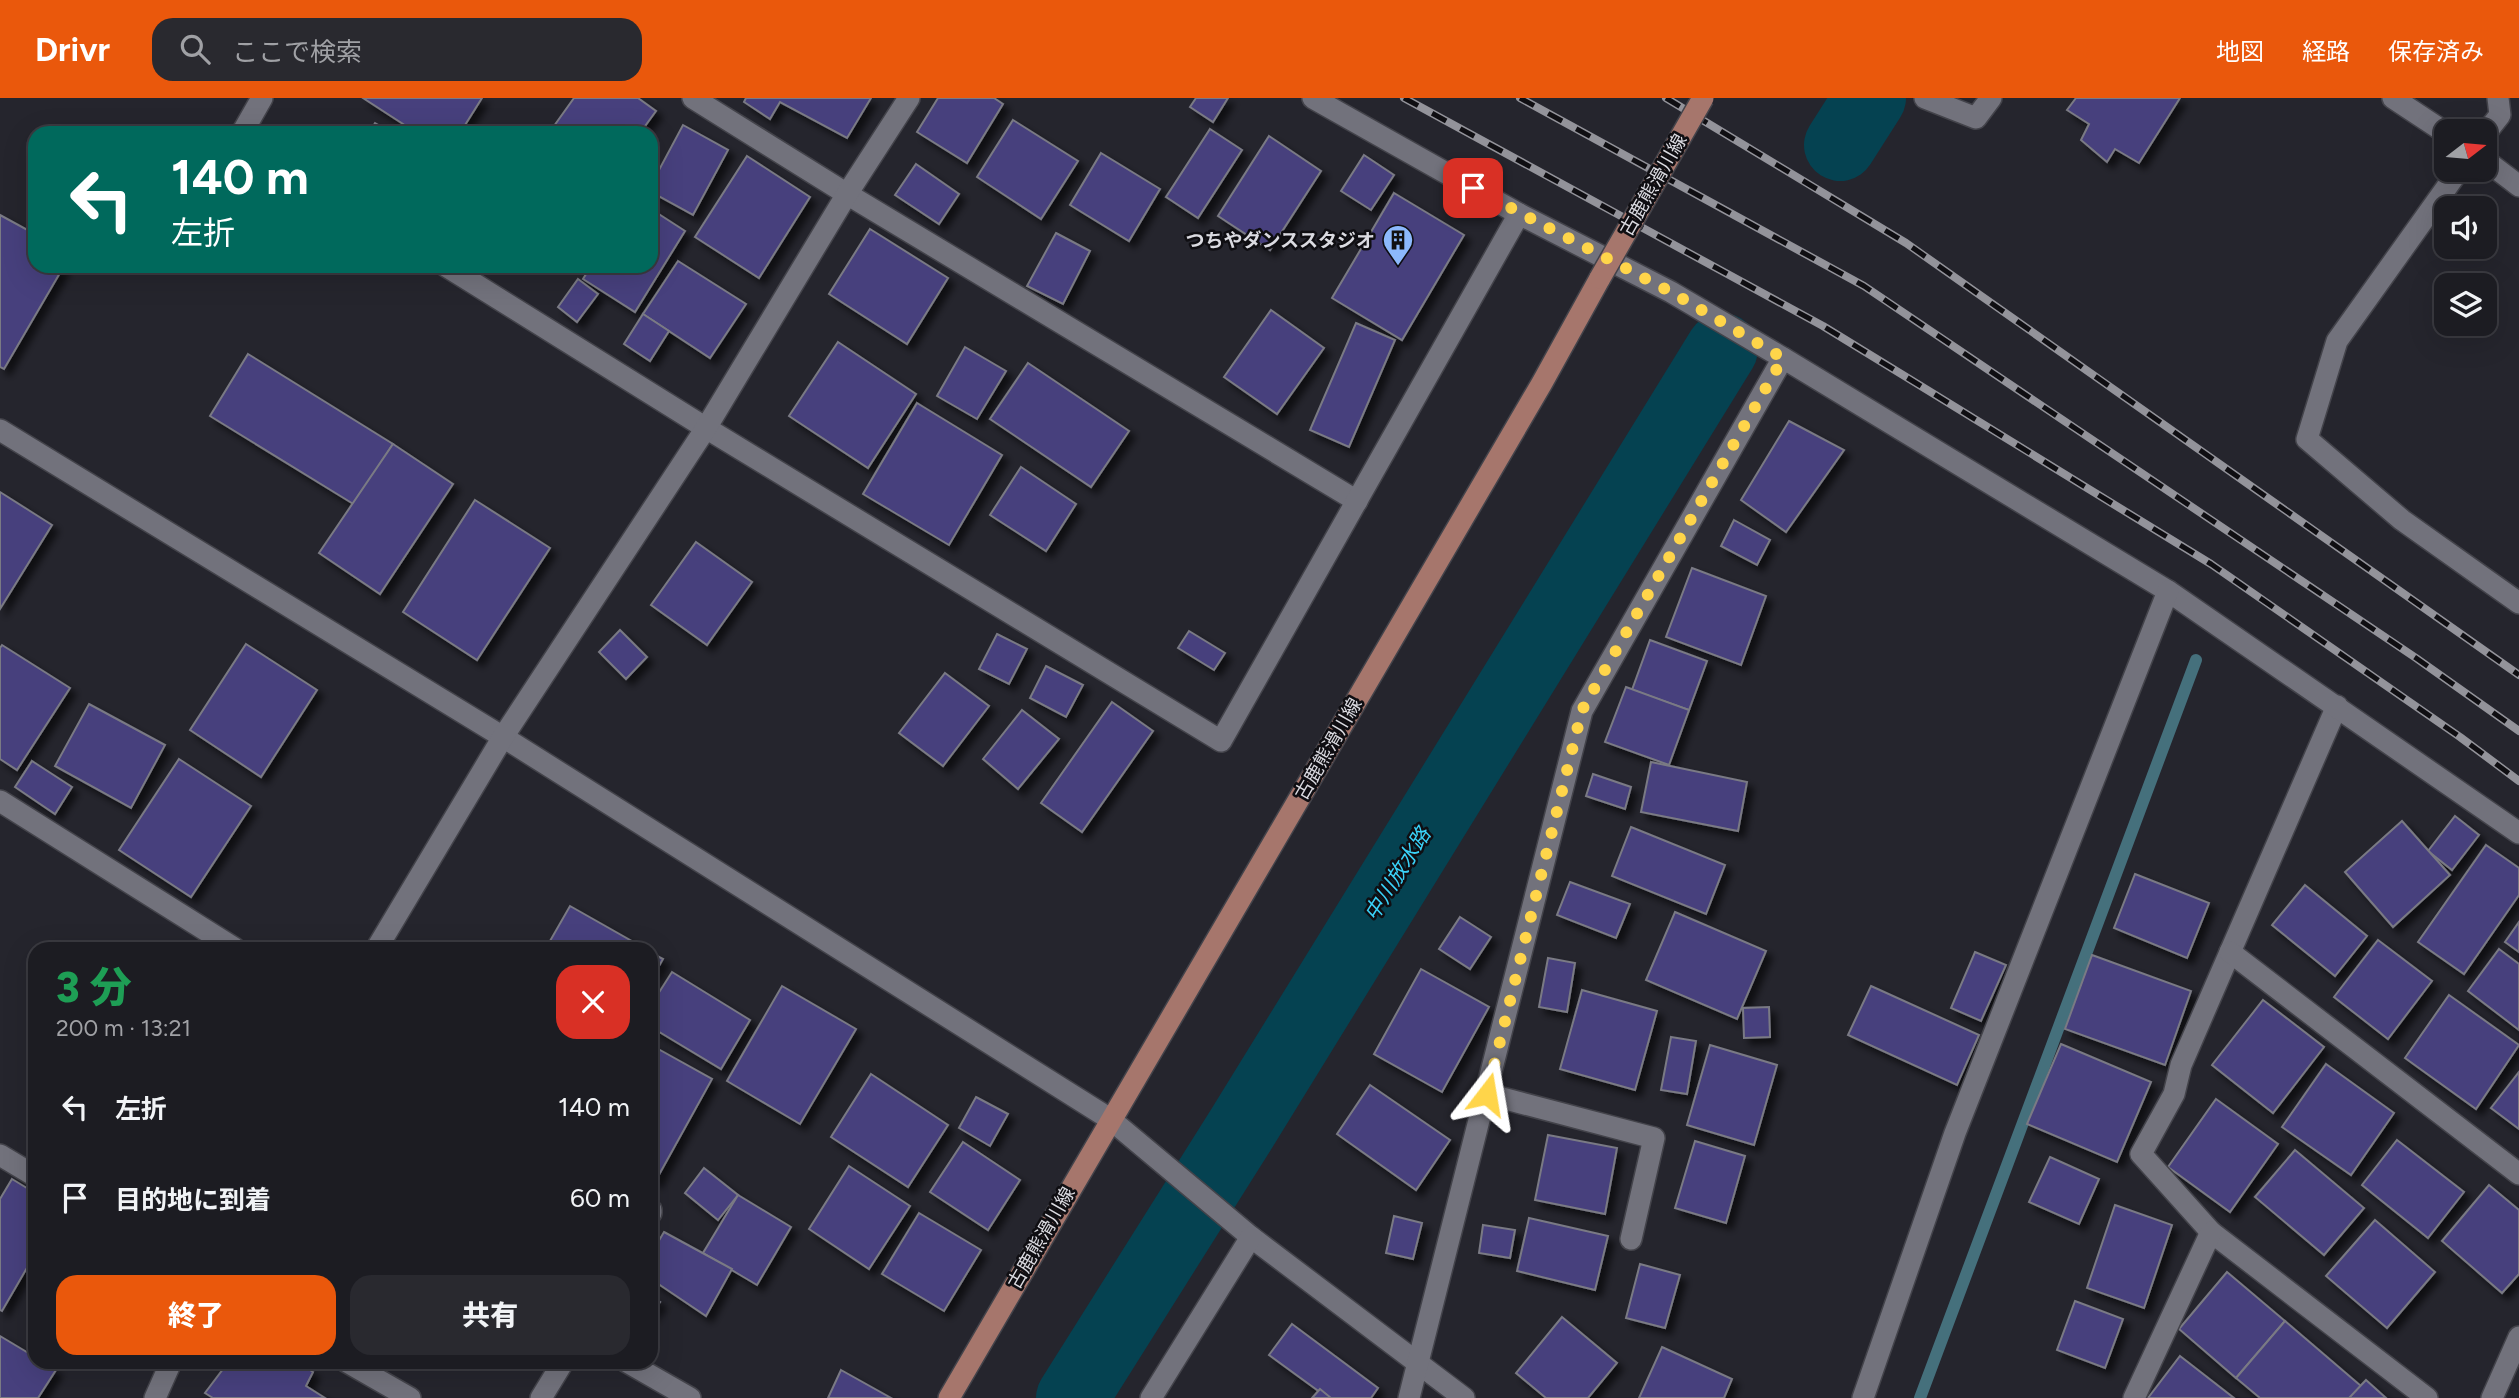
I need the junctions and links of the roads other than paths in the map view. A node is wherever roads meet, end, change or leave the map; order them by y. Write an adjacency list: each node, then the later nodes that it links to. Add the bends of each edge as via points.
1 (262, 98): 12 (street)
2 (693, 98): 16 (street)
3 (909, 98): 16 (street)
4 (1313, 98): 17 (street)
5 (1703, 98): 33 (main road, 古鹿熊滑川線, bridge, via 1528,408)
6 (1924, 98): 7 (street, via 1976,118)
7 (1991, 98)
8 (2393, 98): 11 (street)
9 (2498, 98): 10 (street)
10 (2497, 119)
11 (2434, 125)
12 (246, 126)
13 (2497, 169): 15 (street)
14 (2450, 182): 24 (street, via 2337,341 2306,439 2402,520)
15 (2519, 186)
16 (847, 194): 20 (street); 22 (street)
17 (1519, 214): 19 (street, via 1671,292); 22 (street)
18 (457, 273): 20 (street)
19 (1783, 358): 23 (street); 32 (street, via 1582,710)
20 (706, 428): 22 (street, via 1221,741); 26 (street)
21 (0, 430): 26 (street)
22 (1357, 501)
23 (2168, 591): 25 (street); 54 (street, via 1955,1133)
24 (2519, 603)
25 (2337, 706): 28 (street); 31 (street)
26 (503, 737): 30 (street); 33 (street)
27 (0, 801): 29 (street)
28 (2519, 833)
29 (224, 942)
30 (381, 942)
31 (2230, 952): 36 (street); 37 (street, via 2181,1065 2174,1094 2141,1154)
32 (1487, 1094): 39 (street, via 1654,1138); 41 (street)
33 (1110, 1119): 38 (street); 50 (main road, 古鹿熊滑川線)
34 (0, 1155): 35 (street)
35 (28, 1172)
36 (2519, 1174)
37 (2211, 1232): 55 (street); 56 (street)
38 (1251, 1237): 41 (street); 51 (street)
39 (1631, 1239)
40 (2519, 1337): 57 (street)
41 (1418, 1364): 52 (street); 53 (street)
42 (168, 1369): 46 (street)
43 (359, 1369): 47 (street)
44 (559, 1369): 48 (street)
45 (640, 1369): 49 (street)
46 (155, 1398)
47 (410, 1398)
48 (541, 1398)
49 (690, 1398)
50 (949, 1398)
51 (1151, 1398)
52 (1409, 1398)
53 (1464, 1398)
54 (1863, 1398)
55 (2134, 1398)
56 (2427, 1398)
57 (2492, 1398)

